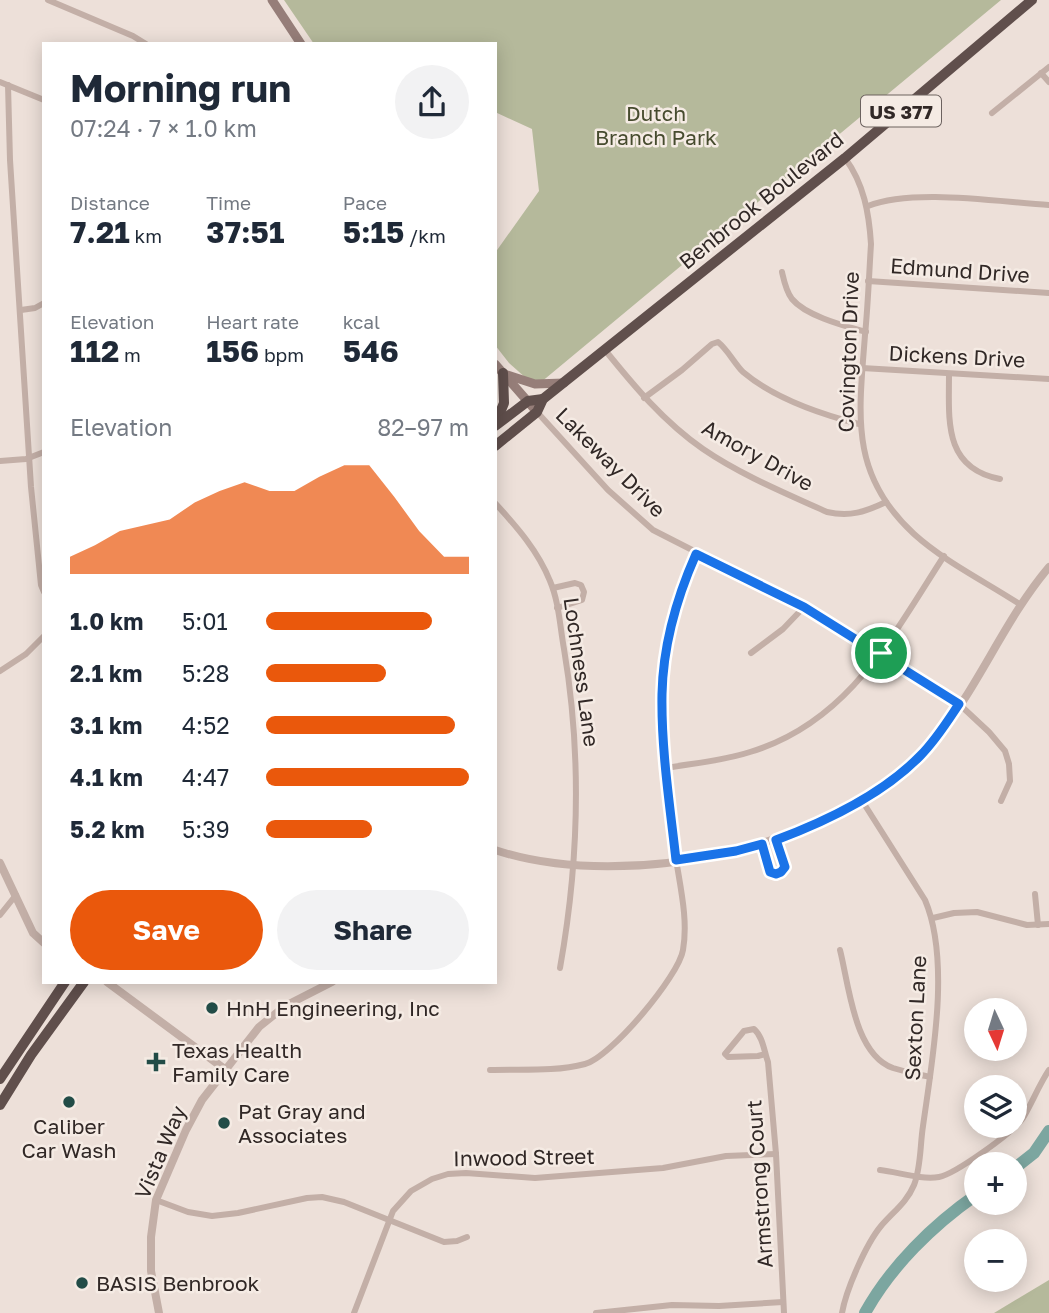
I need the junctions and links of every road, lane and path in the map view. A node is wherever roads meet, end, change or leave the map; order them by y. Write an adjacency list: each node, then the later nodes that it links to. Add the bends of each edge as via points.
1 (48, 0): 4 (street)
2 (272, 0): 5 (main road)
3 (1032, 0): 13 (highway, Benbrook Boulevard / US 377)
4 (143, 42)
5 (300, 42)
6 (1049, 67): 7 (street)
7 (1041, 73): 9 (street); 12 (street)
8 (0, 82): 10 (street)
9 (1049, 82)
10 (8, 85): 11 (street); 20 (street)
11 (42, 99)
12 (992, 113)
13 (845, 158): 15 (street, Covington Drive); 22 (highway, Benbrook Boulevard / US 377)
14 (1049, 205): 15 (street, via 927,197 885,199)
15 (868, 206): 17 (street, Covington Drive)
16 (782, 272): 21 (street, via 797,303)
17 (868, 281): 18 (street, Edmund Drive); 21 (street, Covington Drive)
18 (1049, 293)
19 (42, 304): 20 (street)
20 (21, 310): 37 (street)
21 (866, 332): 23 (street, Covington Drive)
22 (605, 350): 27 (highway, Benbrook Boulevard / US 377); 28 (street, Amory Drive)
23 (862, 368): 25 (street, Dickens Drive); 34 (street, Covington Drive)
24 (499, 369): 27 (main road, via 535,384); 30 (main road); 32 (highway, via 504,403)
25 (949, 374): 26 (street, Dickens Drive); 39 (street, via 949,425 960,454 977,473)
26 (1049, 379)
27 (564, 383): 29 (highway, Benbrook Boulevard / US 377)
28 (644, 398): 34 (street, via 718,342 747,375 769,389); 40 (street, Amory Drive, via 704,449 827,512 854,515)
29 (542, 399): 30 (highway, Benbrook Boulevard / US 377); 31 (highway)
30 (528, 401): 31 (main road); 33 (highway, Benbrook Boulevard / US 377)
31 (537, 412): 35 (highway); 42 (street, Lakeway Drive, via 642,522)
32 (497, 420)
33 (497, 424)
34 (859, 424): 40 (street, Covington Drive, via 866,461)
35 (497, 444)
36 (42, 453): 37 (street)
37 (30, 457): 38 (street); 45 (street)
38 (0, 461)
39 (1000, 479)
40 (886, 502): 43 (street, Covington Drive, via 913,533)
41 (497, 505): 46 (street, Lochness Lane, via 529,542)
42 (696, 554): 48 (street, Lakeway Drive); 55 (street, via 679,595 664,677)
43 (944, 556): 47 (street, Covington Drive); 52 (street)
44 (1049, 567): 47 (street)
45 (42, 587)
46 (552, 588): 49 (street, Lochness Lane); 49 (street, via 575,583 584,592 582,600)
47 (1021, 605): 54 (street)
48 (804, 607): 51 (street); 52 (street, Lakeway Drive)
49 (557, 608): 63 (street, Lochness Lane, via 574,726)
50 (42, 638): 53 (street)
51 (751, 653)
52 (881, 653): 54 (street, Lakeway Drive); 55 (street, via 860,681 815,722 749,753)
53 (0, 671)
54 (959, 704): 56 (street, via 919,757); 57 (street, Lakeway Drive, via 1005,751 1010,781)
55 (666, 768): 61 (street)
56 (861, 799): 58 (street, via 814,826); 67 (street, Sexton Lane)
57 (1001, 801)
58 (776, 840): 59 (street); 59 (street, via 785,867 776,874 770,872)
59 (762, 844): 61 (street)
60 (497, 851): 63 (street)
61 (676, 860): 63 (street); 79 (street, via 683,951 675,972 645,1010 590,1063)
62 (0, 863): 65 (street)
63 (574, 865): 72 (street, Lochness Lane)
64 (1035, 894): 69 (street)
65 (16, 895): 66 (street); 70 (street, via 33,933)
66 (0, 915)
67 (933, 918): 69 (street, via 977,912); 81 (street, Sexton Lane, via 939,974)
68 (1049, 924): 69 (street)
69 (1038, 925)
70 (42, 941)
71 (840, 950): 81 (street, via 859,1029 869,1049 891,1068)
72 (560, 968)
73 (64, 984): 82 (highway)
74 (84, 984): 83 (highway)
75 (110, 984): 78 (street)
76 (328, 984): 78 (street, Vista Way, via 272,1015)
77 (765, 1054): 77 (street, Armstrong Court, via 728,1057 725,1055 748,1029 759,1034); 84 (street, Armstrong Court)
78 (226, 1070): 87 (street, Vista Way, via 186,1129)
79 (490, 1070)
80 (1049, 1070): 86 (street, via 1021,1121 1004,1136 953,1172 939,1177)
81 (930, 1077): 86 (street, Sexton Lane)
82 (0, 1079)
83 (0, 1105)
84 (776, 1154): 88 (street, Inwood Street, via 535,1178 449,1174 411,1191); 90 (street, Armstrong Court)
85 (880, 1170): 86 (street)
86 (916, 1175): 95 (street, Sexton Lane, via 902,1206 878,1229 850,1285)
87 (156, 1200): 88 (street, via 212,1216 322,1197); 91 (street, Vista Way, via 151,1271)
88 (389, 1220): 89 (street, via 444,1242); 92 (street, Inwood Street)
89 (467, 1237)
90 (783, 1301): 93 (street, via 671,1304); 94 (street, Armstrong Court)
91 (159, 1313)
92 (354, 1313)
93 (596, 1313)
94 (784, 1313)
95 (842, 1313)

